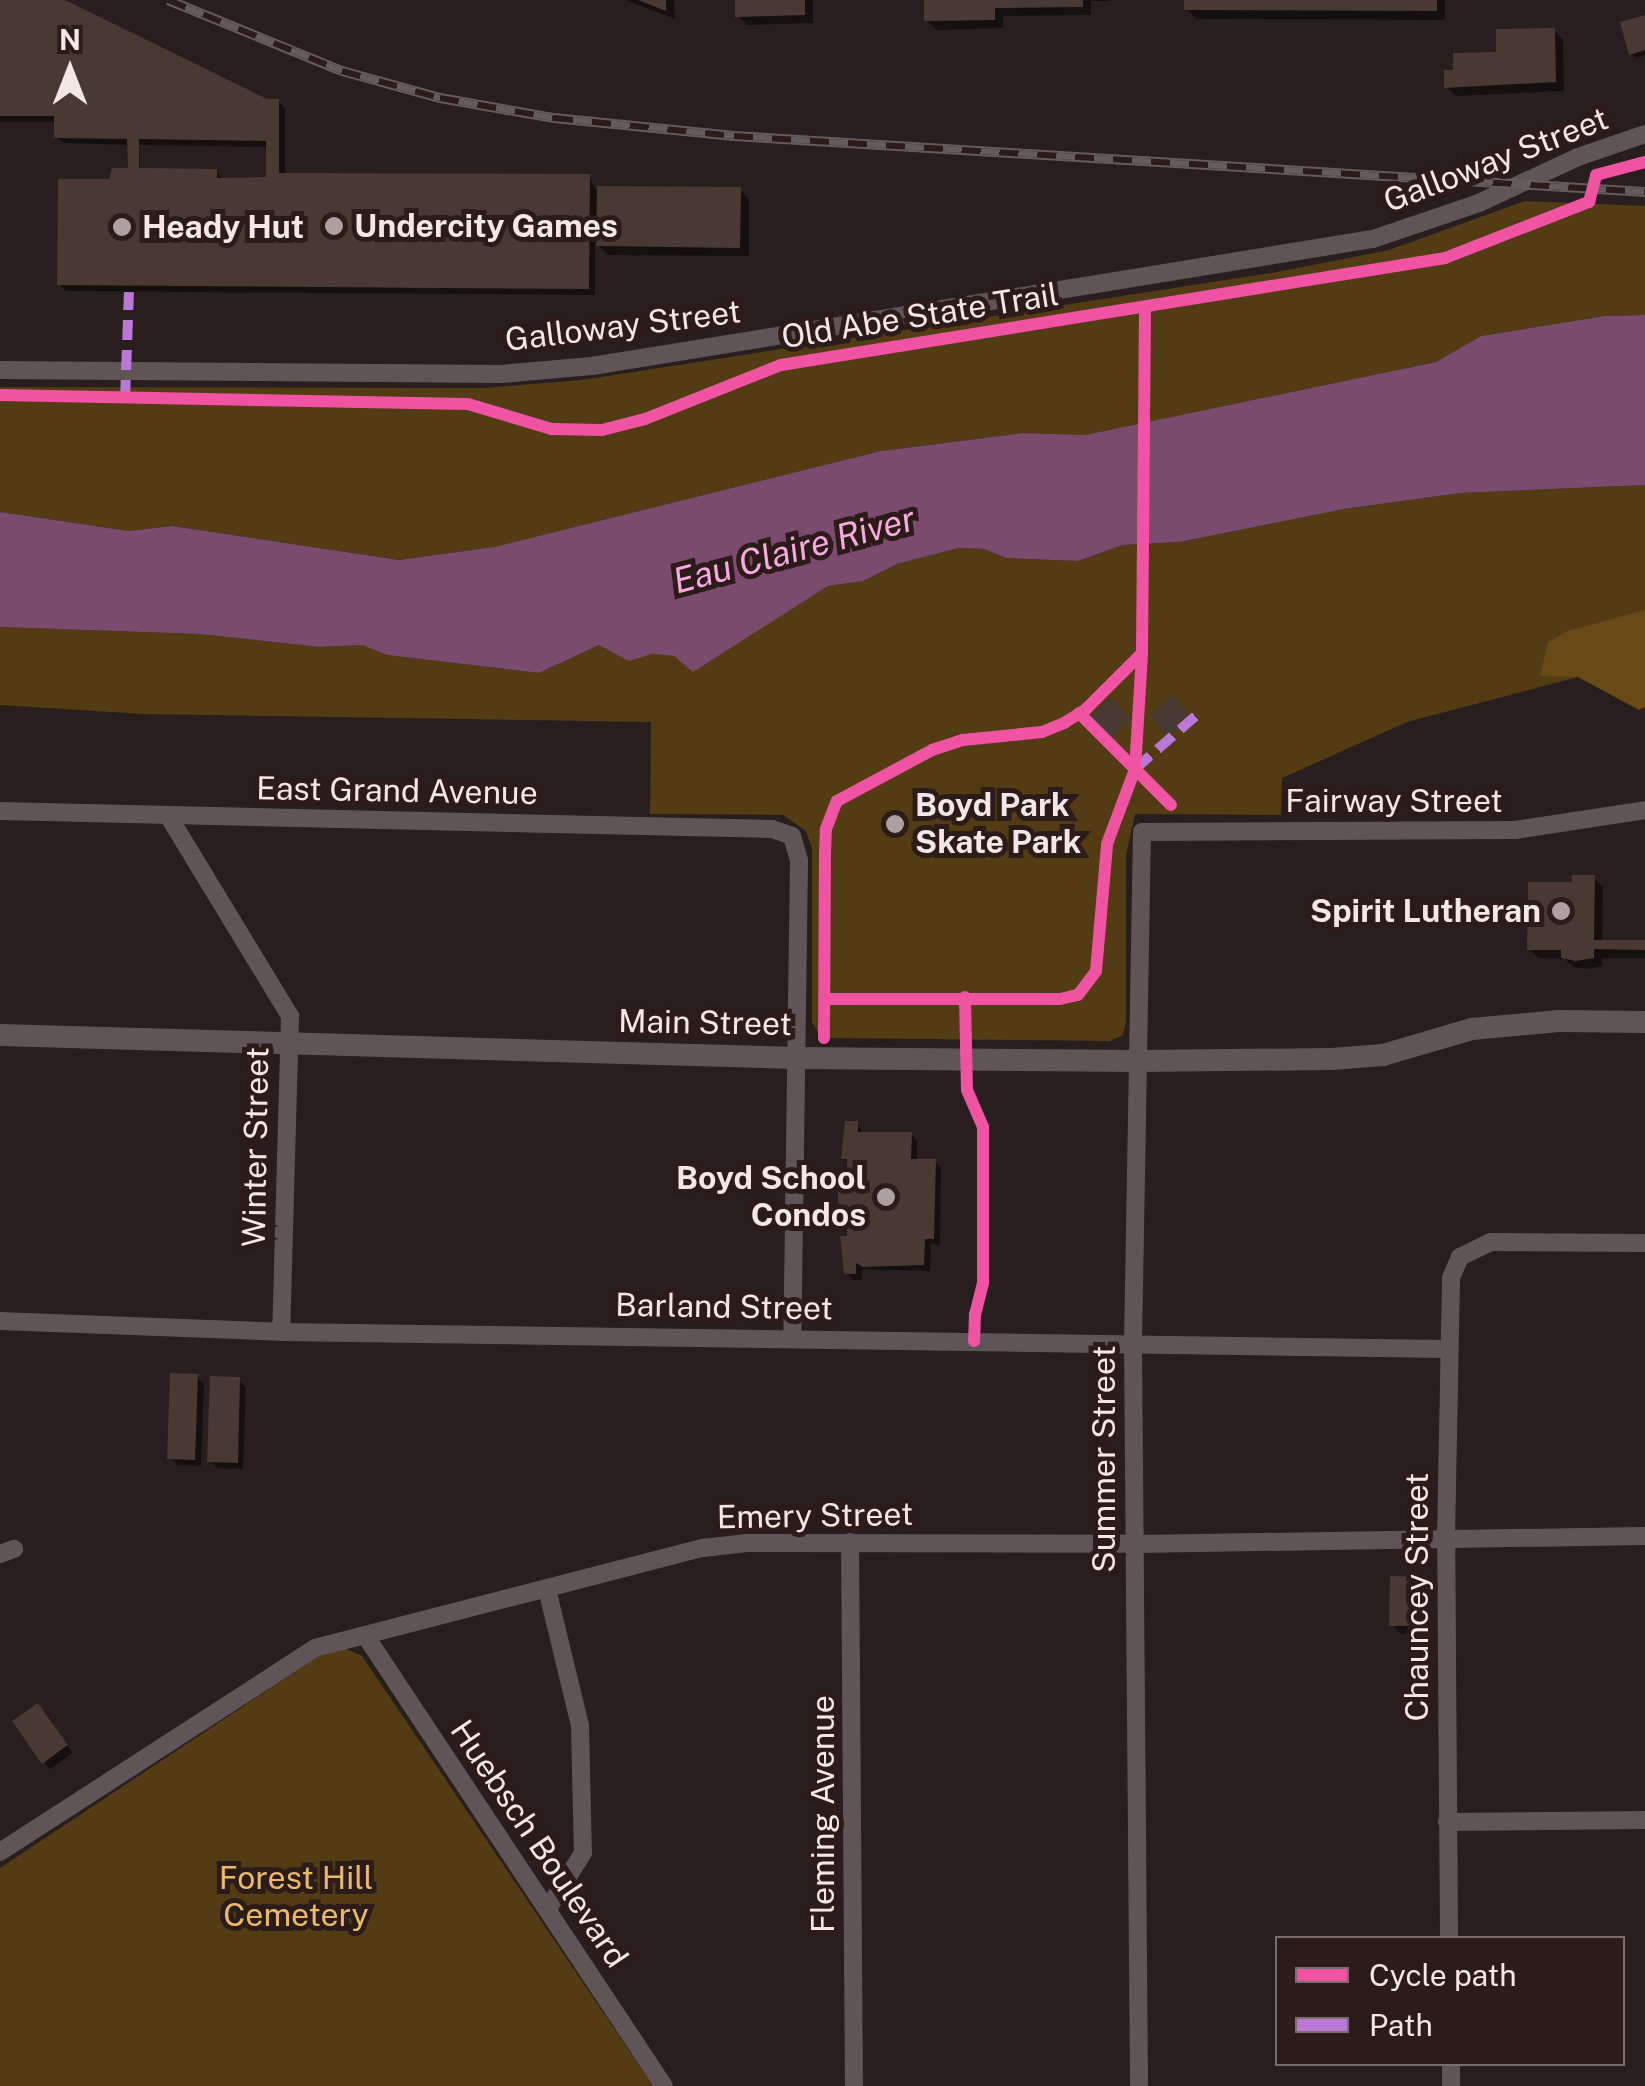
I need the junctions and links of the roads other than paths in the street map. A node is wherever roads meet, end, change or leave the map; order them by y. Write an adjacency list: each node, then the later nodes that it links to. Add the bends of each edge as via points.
1 (1645, 134): 2 (street, Galloway Street, via 1373,239 592,366 501,374)
2 (0, 370)
3 (1645, 810): 6 (street, Fairway Street, via 1515,830)
4 (0, 811): 5 (street, East Grand Avenue)
5 (168, 816): 9 (street, Winter Street, via 290,1016); 10 (street, East Grand Avenue, via 772,829 792,836 799,861)
6 (1142, 832): 11 (street, Summer Street)
7 (1645, 1022): 11 (street, Main Street, via 1472,1029 1383,1055 1332,1059)
8 (0, 1035): 9 (street, Main Street)
9 (288, 1044): 10 (street, Main Street); 14 (street, Winter Street)
10 (797, 1058): 11 (street, Main Street); 15 (street)
11 (1138, 1061): 16 (street, Summer Street)
12 (1645, 1243): 17 (street, Chauncey Street, via 1491,1242 1460,1257 1450,1278)
13 (0, 1321): 14 (street, Barland Street)
14 (282, 1332): 15 (street, Barland Street)
15 (792, 1338): 16 (street, Barland Street)
16 (1133, 1343): 17 (street, Barland Street); 21 (street, Summer Street)
17 (1447, 1349): 19 (street, Chauncey Street)
18 (1645, 1536): 19 (street, Emery Street)
19 (1446, 1539): 21 (street, Emery Street); 25 (street, Chauncey Street)
20 (850, 1542): 21 (street, Emery Street); 22 (street, Emery Street, via 704,1548); 30 (street, Fleming Avenue)
21 (1136, 1544): 31 (street, Summer Street)
22 (547, 1589): 23 (street, Emery Street); 27 (street, via 580,1725 583,1853)
23 (365, 1635): 26 (street, Emery Street, via 315,1648); 27 (street, Huebsch Boulevard)
24 (1645, 1820): 25 (street)
25 (1447, 1822): 28 (street, Chauncey Street)
26 (0, 1852)
27 (547, 1910): 29 (street, Huebsch Boulevard)
28 (1449, 1936)
29 (664, 2086)
30 (854, 2086)
31 (1139, 2086)

